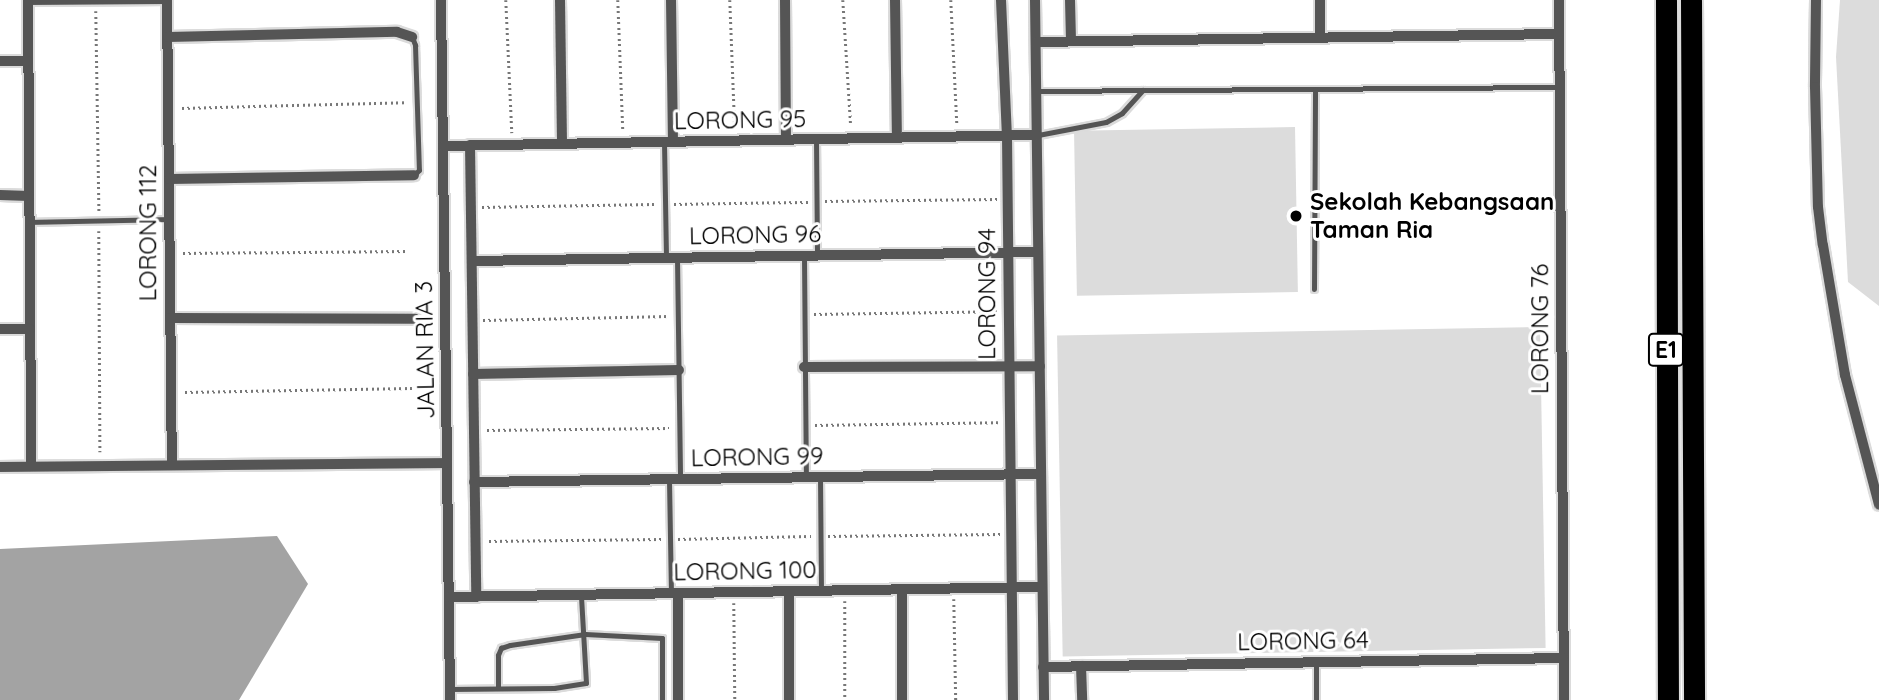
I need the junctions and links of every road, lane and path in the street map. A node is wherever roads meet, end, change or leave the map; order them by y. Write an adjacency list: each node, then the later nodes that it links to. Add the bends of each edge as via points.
1 (441, 0): 49 (street, JALAN RIA 3)
2 (506, 0): 46 (path)
3 (560, 0): 47 (street)
4 (618, 0): 44 (path)
5 (671, 0): 45 (street)
6 (730, 0): 43 (path)
7 (785, 0): 42 (street)
8 (843, 0): 41 (path)
9 (895, 0): 39 (street)
10 (951, 0): 38 (path)
11 (1001, 0): 37 (street, LORONG 94)
12 (1035, 0): 27 (street)
13 (1070, 0): 26 (street)
14 (1320, 0): 23 (street)
15 (1559, 0): 22 (street, LORONG 76)
16 (1666, 0): 136 (highway, E1)
17 (1691, 0): 137 (highway, E1)
18 (1816, 0): 100 (street, via 1818,207 1845,375)
19 (28, 1): 21 (lane); 29 (street)
20 (167, 1): 21 (lane); 24 (street, LORONG 112)
21 (96, 2): 59 (path)
22 (1559, 34): 23 (street); 30 (street, LORONG 76)
23 (1320, 36): 26 (street)
24 (168, 37): 25 (street, via 397,32); 35 (street, LORONG 112)
25 (412, 37): 34 (lane)
26 (1071, 41): 27 (street)
27 (1036, 42): 33 (street)
28 (0, 61): 29 (street)
29 (28, 61): 53 (street)
30 (1559, 87): 31 (lane); 118 (street, LORONG 76)
31 (1315, 89): 32 (lane); 69 (lane)
32 (1143, 90): 33 (lane); 36 (lane, via 1122,113 1106,122)
33 (1036, 91): 36 (street)
34 (417, 102): 35 (path); 50 (lane, via 419,170)
35 (168, 108): 51 (street, LORONG 112)
36 (1037, 135): 37 (street, LORONG 95); 62 (street)
37 (1007, 136): 38 (street, LORONG 95); 54 (street, LORONG 94)
38 (957, 137): 39 (street, LORONG 95)
39 (897, 138): 41 (street, LORONG 95)
40 (816, 139): 41 (street, LORONG 95); 42 (street, LORONG 95); 55 (lane)
41 (851, 139)
42 (786, 140): 43 (street, LORONG 95)
43 (735, 141): 45 (street, LORONG 95)
44 (624, 142): 45 (street, LORONG 95); 47 (street, LORONG 95)
45 (668, 142): 56 (lane)
46 (513, 144): 47 (street, LORONG 95); 48 (street, LORONG 95)
47 (562, 144)
48 (470, 145): 49 (street, LORONG 95); 57 (street)
49 (443, 146): 89 (street, JALAN RIA 3)
50 (414, 175): 51 (street)
51 (169, 179): 58 (street, LORONG 112)
52 (0, 195): 53 (street)
53 (29, 196): 60 (street)
54 (1007, 198): 55 (path); 64 (street, LORONG 94)
55 (816, 201): 56 (path); 65 (lane)
56 (665, 204): 57 (path); 67 (lane)
57 (471, 207): 68 (street)
58 (169, 219): 59 (lane); 63 (street, LORONG 112)
59 (99, 221): 60 (lane); 91 (path)
60 (29, 222): 76 (street)
61 (407, 251): 63 (path)
62 (1038, 252): 64 (street, LORONG 96); 79 (street)
63 (170, 253): 73 (street, LORONG 112)
64 (1008, 253): 65 (street, LORONG 96); 70 (street, LORONG 94)
65 (817, 255): 66 (street, LORONG 96)
66 (803, 256): 67 (street, LORONG 96); 71 (lane)
67 (671, 258): 68 (street, LORONG 96); 72 (lane)
68 (472, 261): 75 (street)
69 (1314, 289)
70 (1008, 311): 71 (path); 78 (street, LORONG 94)
71 (804, 314): 80 (lane)
72 (678, 316): 75 (path); 81 (lane)
73 (170, 318): 74 (street); 84 (street, LORONG 112)
74 (415, 318)
75 (472, 321): 82 (street)
76 (30, 328): 77 (street); 93 (street)
77 (0, 329)
78 (1009, 366): 79 (street); 80 (street); 85 (street, LORONG 94)
79 (1040, 366): 94 (street)
80 (804, 367): 86 (lane)
81 (679, 370): 82 (street); 87 (lane)
82 (473, 374): 88 (street)
83 (412, 388): 84 (path)
84 (171, 392): 90 (street, LORONG 112)
85 (1009, 422): 86 (path); 95 (street, LORONG 94)
86 (805, 425): 97 (lane)
87 (679, 428): 88 (path); 98 (lane)
88 (474, 430): 99 (street)
89 (447, 463): 90 (street); 114 (street, JALAN RIA 3)
90 (172, 465): 91 (street)
91 (100, 466): 93 (street)
92 (0, 467): 93 (street)
93 (30, 467)
94 (1041, 474): 95 (street, LORONG 99); 105 (street)
95 (1009, 475): 96 (street, LORONG 99); 101 (street, LORONG 94)
96 (820, 477): 97 (street, LORONG 99); 102 (lane)
97 (806, 478): 98 (street, LORONG 99)
98 (674, 479): 99 (street, LORONG 99); 103 (lane)
99 (474, 482): 104 (street)
100 (1879, 505)
101 (1010, 534): 102 (path); 106 (street, LORONG 94)
102 (821, 536): 103 (path); 109 (lane)
103 (671, 539): 104 (path); 113 (lane)
104 (475, 541): 115 (street)
105 (1042, 587): 106 (street, LORONG 100); 121 (street)
106 (1010, 588): 107 (street, LORONG 100); 131 (street, LORONG 94)
107 (954, 589): 108 (street, LORONG 100); 130 (path)
108 (902, 590): 110 (street, LORONG 100); 129 (street)
109 (821, 591): 110 (street, LORONG 100); 112 (street, LORONG 100)
110 (845, 591): 128 (path)
111 (734, 592): 112 (street, LORONG 100); 113 (street, LORONG 100); 126 (path)
112 (789, 592): 127 (street)
113 (674, 593): 116 (street, LORONG 100); 125 (street)
114 (449, 597): 115 (street, LORONG 100); 123 (street, JALAN RIA 3)
115 (476, 597): 116 (street, LORONG 100)
116 (581, 597): 117 (lane)
117 (585, 634): 122 (lane, via 501,648); 122 (lane, via 586,683); 124 (lane, via 662,638)
118 (1564, 658): 119 (street, LORONG 64); 135 (street, LORONG 76)
119 (1316, 662): 120 (street, LORONG 64); 134 (lane)
120 (1082, 666): 121 (street, LORONG 64); 133 (street)
121 (1043, 667): 132 (street)
122 (498, 688): 123 (lane)
123 (449, 695)
124 (662, 700)
125 (678, 700)
126 (735, 700)
127 (789, 700)
128 (845, 700)
129 (902, 700)
130 (956, 700)
131 (1013, 700)
132 (1044, 700)
133 (1082, 700)
134 (1315, 700)
135 (1563, 700)
136 (1668, 700)
137 (1694, 700)

